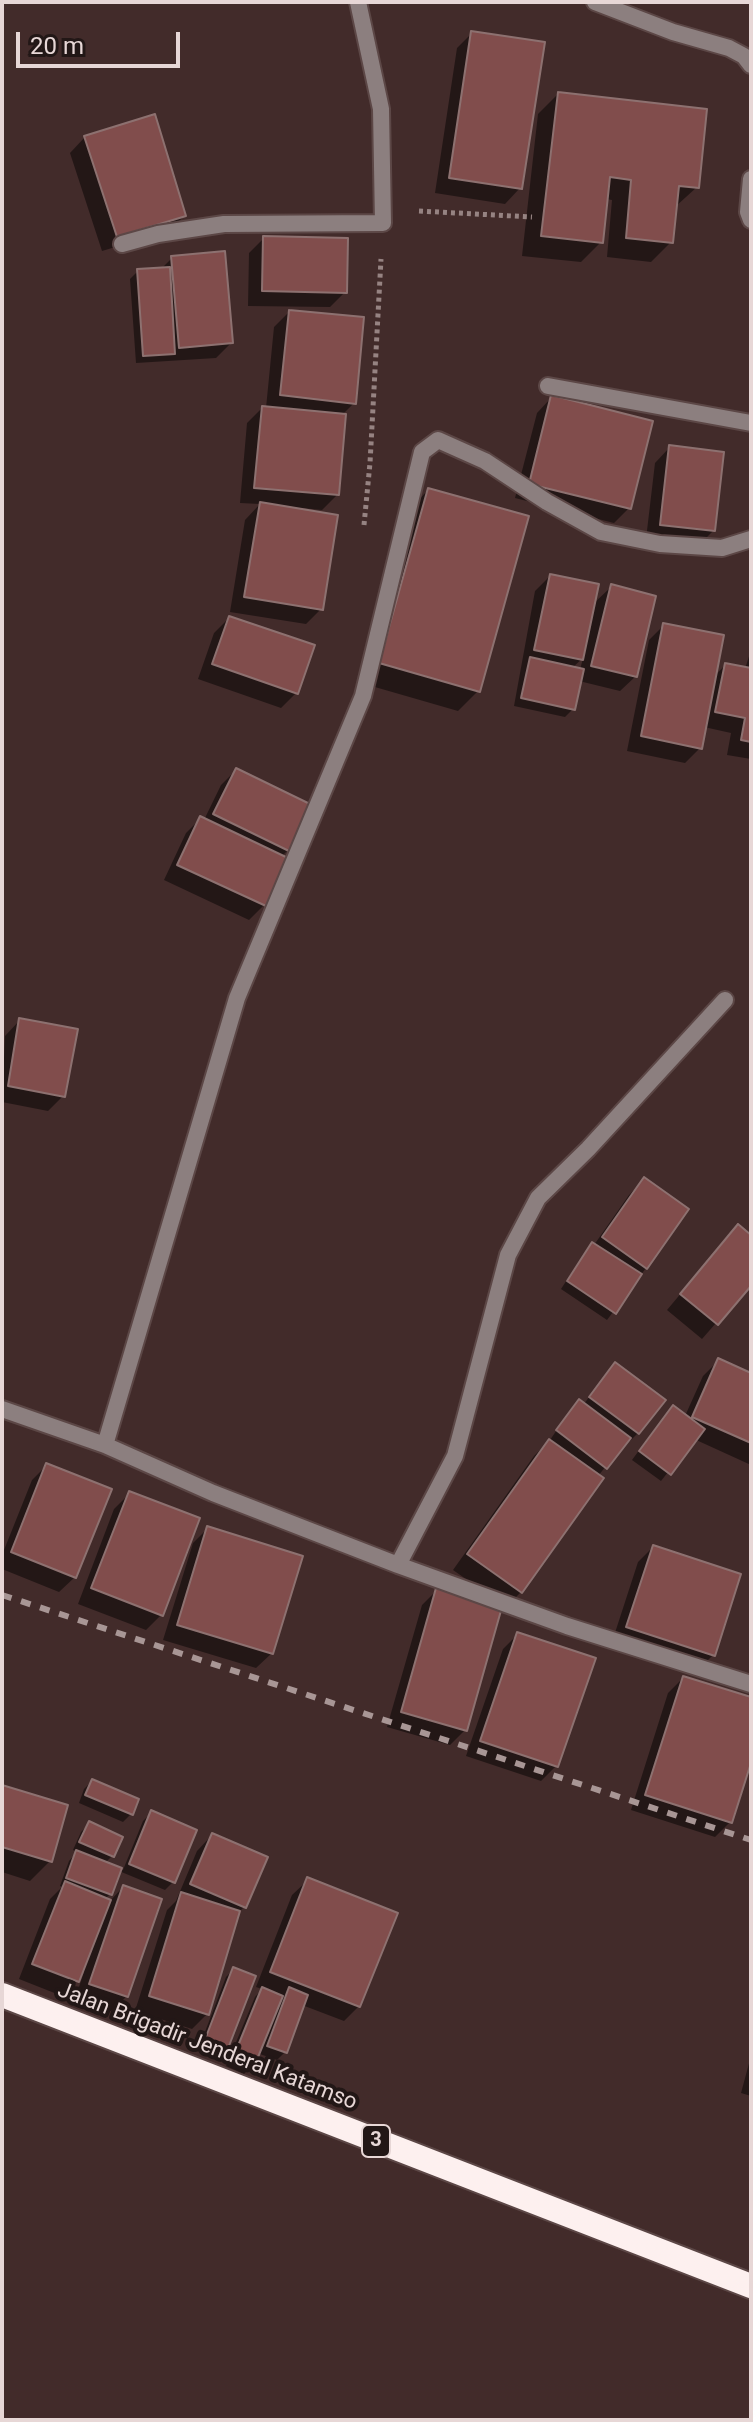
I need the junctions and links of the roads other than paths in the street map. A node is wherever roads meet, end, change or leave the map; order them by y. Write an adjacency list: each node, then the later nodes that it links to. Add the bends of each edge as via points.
1 (358, 2): 6 (street, via 381,109 383,216 224,224)
2 (595, 2): 3 (street, via 729,48)
3 (751, 65)
4 (751, 179): 5 (street)
5 (751, 220)
6 (122, 244)
7 (548, 386): 8 (street)
8 (751, 423)
9 (751, 539): 12 (street, via 722,548 660,544 601,532 485,461 438,440 422,452 363,696 237,998)
10 (725, 1000): 13 (street, via 538,1198 508,1255 455,1456)
11 (2, 1409): 12 (street)
12 (105, 1445): 13 (street)
13 (398, 1565): 14 (street)
14 (751, 1684)
15 (2, 1995): 16 (highway, Jalan Brigadir Jenderal Katamso / 3)
16 (751, 2286)

